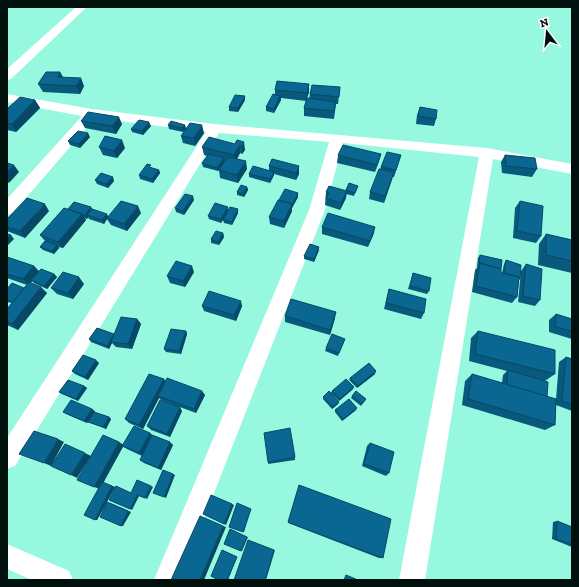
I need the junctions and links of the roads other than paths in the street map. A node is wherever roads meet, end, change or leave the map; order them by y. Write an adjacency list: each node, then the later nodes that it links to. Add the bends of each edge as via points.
1 (82, 7): 2 (street)
2 (7, 76)
3 (7, 98): 4 (street)
4 (92, 113): 5 (street); 9 (street)
5 (215, 128): 6 (street); 10 (street)
6 (338, 138): 7 (street); 13 (street, via 317,210)
7 (487, 153): 8 (street); 14 (street)
8 (572, 169)
9 (7, 209)
10 (7, 458)
11 (7, 556): 12 (street)
12 (60, 580)
13 (167, 580)
14 (412, 580)

